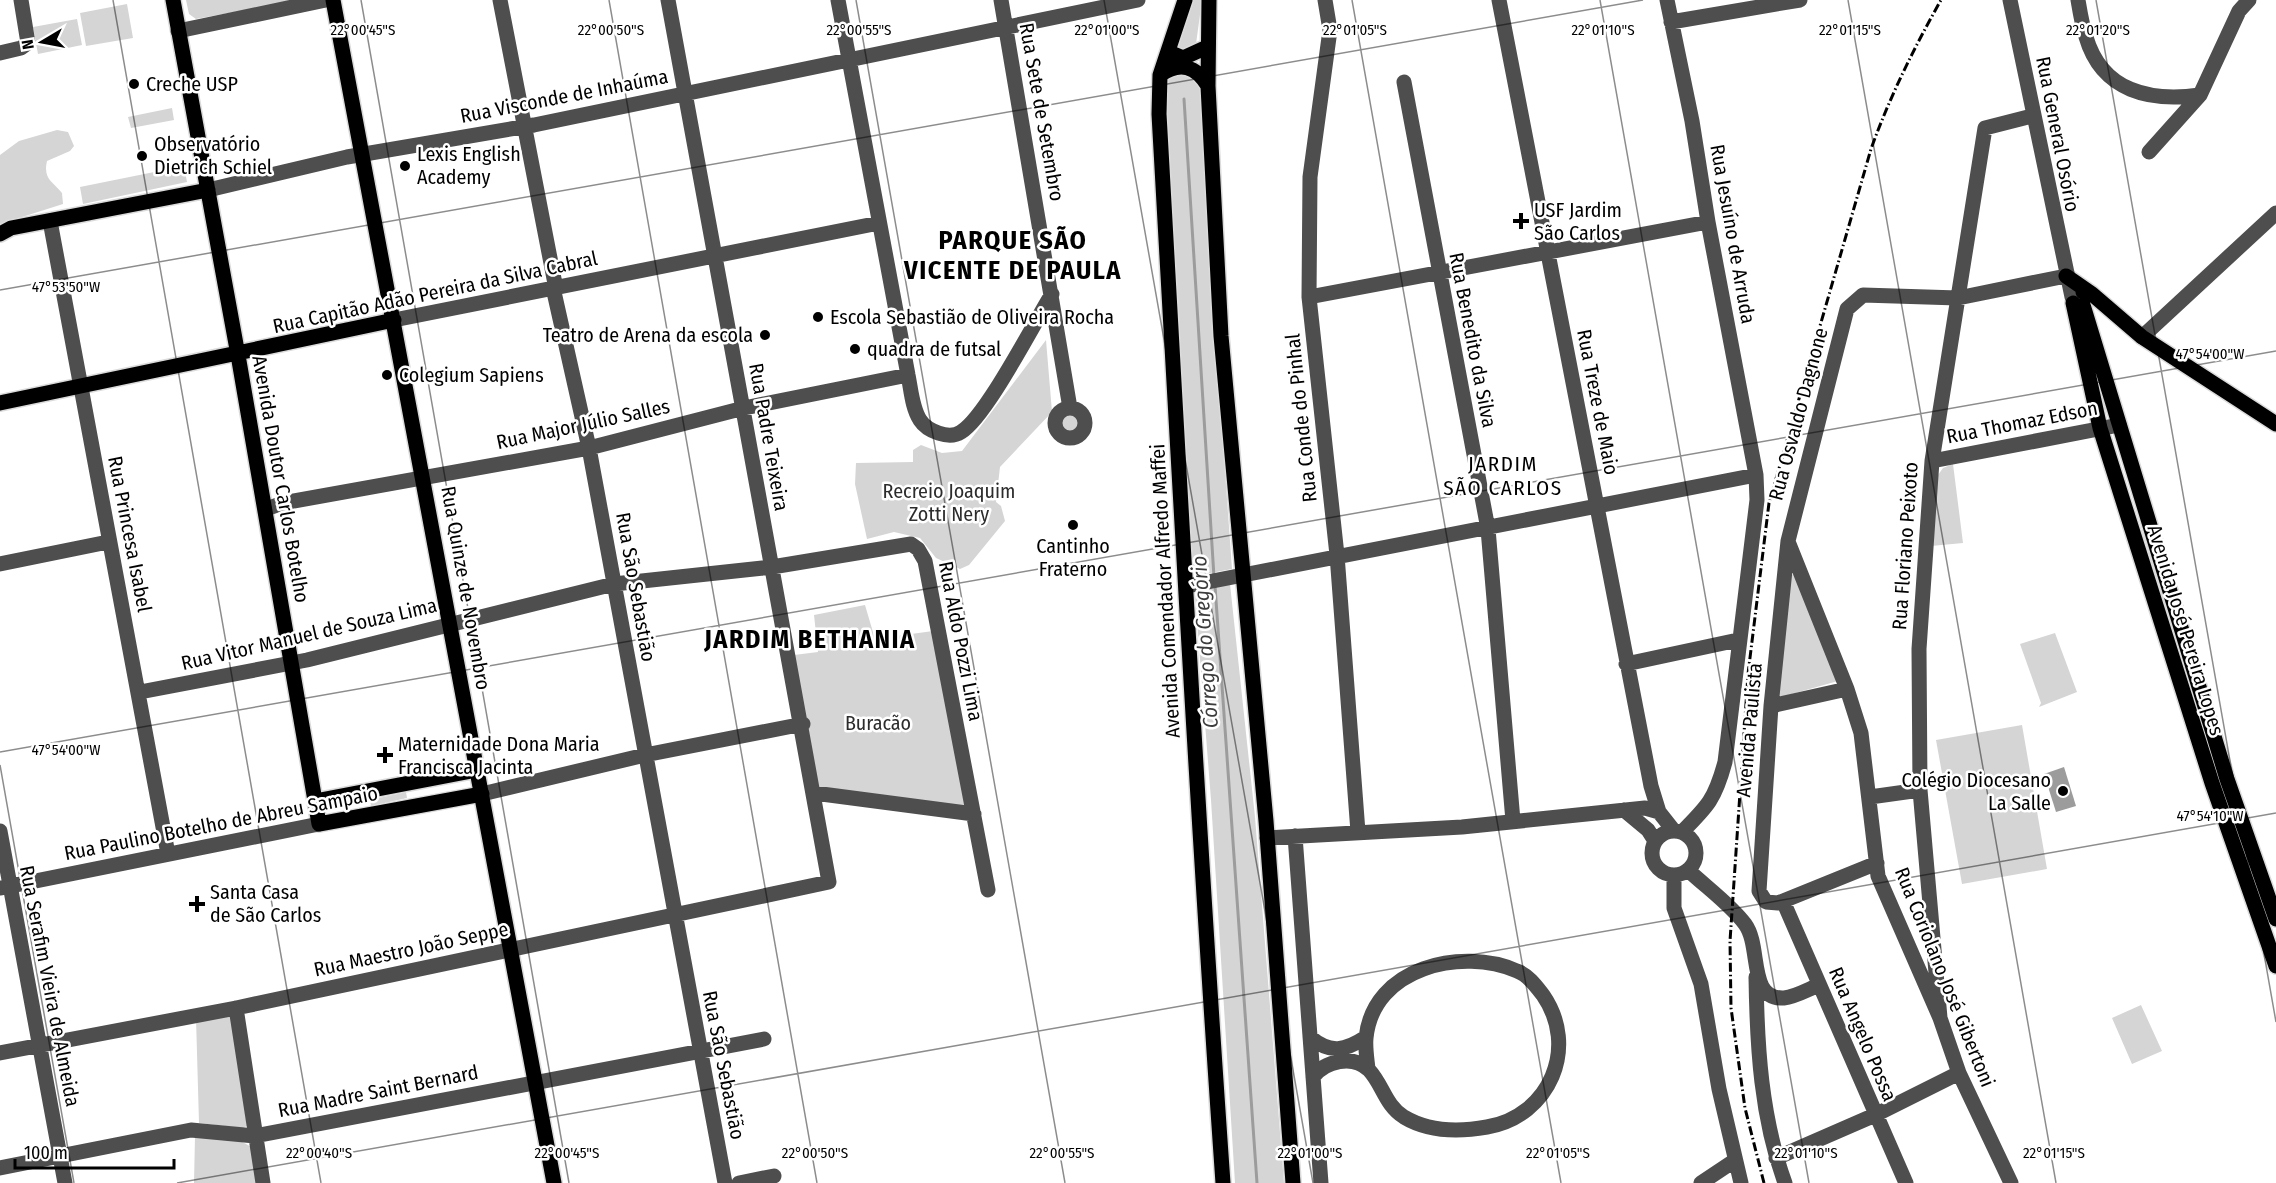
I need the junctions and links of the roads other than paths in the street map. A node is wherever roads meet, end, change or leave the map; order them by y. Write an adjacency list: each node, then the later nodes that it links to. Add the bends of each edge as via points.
1 (21, 0): 24 (street, via 28,43)
2 (173, 0): 21 (main road, Avenida Doutor Carlos Botelho)
3 (326, 0): 21 (street)
4 (333, 0): 34 (main road, Rua Quinze de Novembro)
5 (500, 0): 32 (street, Rua São Sebastião)
6 (668, 0): 29 (street, Rua Padre Teixeira)
7 (838, 0): 25 (street)
8 (1001, 0): 20 (street, Rua Sete de Setembro)
9 (1138, 0): 20 (street, Rua Visconde de Inhaúma)
10 (1185, 0): 23 (main road, Avenida Comendador Alfredo Maffei)
11 (1209, 0): 22 (main road)
12 (1324, 0): 47 (street, Rua Conde do Pinhal, via 1330,30 1310,177)
13 (1499, 0): 41 (street, Rua Treze de Maio)
14 (1667, 0): 19 (street, Rua Jesuíno de Arruda)
15 (1800, 0): 19 (street)
16 (2010, 0): 31 (street, Rua General Osório)
17 (2078, 0): 30 (street, via 2094,55 2117,81 2135,92 2161,99)
18 (2249, 0): 30 (street, via 2239,11)
19 (1671, 22): 38 (street, Rua Jesuíno de Arruda)
20 (1006, 26): 25 (street, Rua Visconde de Inhaúma); 46 (street, Rua Sete de Setembro)
21 (178, 31): 35 (main road, Avenida Doutor Carlos Botelho)
22 (1207, 47): 23 (main road, via 1183,58); 28 (main road)
23 (1167, 48): 26 (main road, Avenida Comendador Alfredo Maffei)
24 (0, 53)
25 (849, 58): 29 (street, Rua Visconde de Inhaúma); 39 (street)
26 (1160, 75): 28 (main road, via 1180,66 1190,68); 75 (main road, Avenida Comendador Alfredo Maffei, via 1159,114)
27 (1404, 82): 43 (street, Rua Benedito da Silva)
28 (1208, 86): 73 (main road)
29 (685, 94): 32 (street, Rua Visconde de Inhaúma); 42 (street, Rua Padre Teixeira)
30 (2200, 95): 33 (street)
31 (2032, 116): 44 (street, Rua General Osório); 48 (street, Rua Floriano Peixoto, via 1985,128)
32 (523, 127): 34 (street, Rua Visconde de Inhaúma); 45 (street, Rua São Sebastião)
33 (2149, 152)
34 (362, 155): 35 (street, Rua Visconde de Inhaúma); 50 (main road, Rua Quinze de Novembro)
35 (208, 190): 37 (main road, Rua Visconde de Inhaúma); 52 (main road, Avenida Doutor Carlos Botelho)
36 (2276, 213): 51 (street)
37 (50, 221): 40 (main road, Rua Visconde de Inhaúma, via 11,228); 54 (street, Rua Princesa Isabel)
38 (1708, 222): 41 (street); 63 (street, Rua Jesuíno de Arruda)
39 (879, 223): 42 (street, Rua Capitão Adão Pereira da Silva Cabral); 53 (street)
40 (0, 234)
41 (1549, 252): 43 (street); 65 (street, Rua Treze de Maio)
42 (713, 256): 45 (street, Rua Capitão Adão Pereira da Silva Cabral); 56 (street, Rua Padre Teixeira)
43 (1439, 273): 47 (street); 67 (street, Rua Benedito da Silva)
44 (2066, 276): 48 (street); 49 (street, Avenida José Pereira Lopes)
45 (556, 289): 50 (street, Rua Capitão Adão Pereira da Silva Cabral); 61 (street, Rua São Sebastião)
46 (1052, 294): 53 (street, via 995,389 961,432 935,432 920,420); 57 (street, Rua Sete de Setembro)
47 (1309, 297): 70 (street, Rua Conde do Pinhal)
48 (1959, 298): 62 (street, Rua Floriano Peixoto); 68 (street, Rua Osvaldo Dagnone, via 1863,295 1847,309)
49 (2081, 299): 51 (main road, via 2108,307); 59 (main road, Avenida José Pereira Lopes); 60 (main road, Avenida José Pereira Lopes)
50 (394, 320): 52 (main road, Rua Capitão Adão Pereira da Silva Cabral); 64 (main road, Rua Quinze de Novembro)
51 (2142, 337): 58 (main road)
52 (238, 355): 54 (main road, Rua Capitão Adão Pereira da Silva Cabral); 66 (main road, Avenida Doutor Carlos Botelho)
53 (908, 375): 56 (street, Rua Major Júlio Salles)
54 (82, 387): 55 (main road, Rua Capitão Adão Pereira da Silva Cabral); 69 (street, Rua Princesa Isabel)
55 (0, 403)
56 (744, 408): 61 (street, Rua Major Júlio Salles); 72 (street, Rua Padre Teixeira)
57 (1071, 408)
58 (2276, 424)
59 (2119, 425): 60 (street, Rua Thomaz Edson); 87 (main road, Avenida José Pereira Lopes)
60 (2100, 428): 62 (street, Rua Thomaz Edson); 87 (main road, Avenida José Pereira Lopes)
61 (589, 448): 64 (street, Rua Major Júlio Salles); 74 (street, Rua São Sebastião)
62 (1932, 461): 88 (street, Rua Floriano Peixoto, via 1919,649)
63 (1756, 475): 65 (street); 77 (street, Avenida Paulista)
64 (425, 478): 66 (street, Rua Major Júlio Salles); 76 (main road, Rua Quinze de Novembro)
65 (1596, 507): 67 (street); 79 (street, Rua Treze de Maio)
66 (266, 509): 78 (main road, Avenida Doutor Carlos Botelho)
67 (1488, 528): 70 (street); 99 (street, Rua Benedito da Silva)
68 (1788, 541): 80 (street, Rua Coriolano José Gibertoni); 82 (street, Avenida Paulista)
69 (108, 542): 71 (street); 81 (street, Rua Princesa Isabel)
70 (1337, 555): 73 (street); 102 (street, Rua Conde do Pinhal)
71 (0, 564)
72 (771, 567): 74 (street, Rua Vitor Manuel de Souza Lima); 83 (street, Rua Padre Teixeira); 97 (street, Rua Aldo Pozzi Lima, via 911,544 918,549 925,561)
73 (1238, 576): 75 (street); 105 (main road)
74 (614, 584): 76 (street, Rua Vitor Manuel de Souza Lima); 84 (street, Rua São Sebastião)
75 (1194, 584): 144 (main road, Avenida Comendador Alfredo Maffei, via 1198,828)
76 (450, 623): 78 (street, Rua Vitor Manuel de Souza Lima); 85 (main road, Rua Quinze de Novembro)
77 (1738, 640): 79 (street); 103 (street, Avenida Paulista, via 1725,762 1717,792 1707,807)
78 (292, 662): 81 (street, Rua Vitor Manuel de Souza Lima); 94 (main road, Avenida Doutor Carlos Botelho)
79 (1626, 664): 96 (street, Rua Treze de Maio)
80 (1847, 689): 82 (street); 92 (street, Rua Coriolano José Gibertoni, via 1861,733)
81 (140, 692): 107 (street, Rua Princesa Isabel)
82 (1771, 706): 113 (street, Avenida Paulista, via 1758,884 1766,902)
83 (803, 724): 84 (street, Rua Paulino Botelho de Abreu Sampaio); 89 (street, Rua Padre Teixeira)
84 (645, 755): 90 (street, Rua Paulino Botelho de Abreu Sampaio); 114 (street, Rua São Sebastião)
85 (477, 770): 86 (main road, Rua Paulino Botelho de Abreu Sampaio); 90 (main road, Rua Quinze de Novembro)
86 (457, 773): 91 (main road, Rua Paulino Botelho de Abreu Sampaio); 93 (main road, via 466,781)
87 (2219, 781): 115 (main road, Avenida José Pereira Lopes); 117 (main road, Avenida José Pereira Lopes)
88 (1920, 790): 92 (street); 121 (street, Rua Floriano Peixoto)
89 (814, 793): 97 (street); 110 (street, Rua Padre Teixeira)
90 (482, 794): 93 (main road, Rua Paulino Botelho de Abreu Sampaio); 116 (main road, Rua Quinze de Novembro)
91 (341, 796): 94 (main road, Rua Paulino Botelho de Abreu Sampaio); 98 (main road, via 335,814)
92 (1870, 797): 108 (street, Rua Coriolano José Gibertoni)
93 (460, 798): 98 (main road, Rua Paulino Botelho de Abreu Sampaio)
94 (315, 801): 100 (main road, Avenida Doutor Carlos Botelho)
95 (1624, 810): 96 (street, via 1645,808); 99 (street); 106 (street, via 1638,820)
96 (1659, 812): 103 (street, Rua Treze de Maio)
97 (974, 814): 112 (street, Rua Aldo Pozzi Lima)
98 (346, 819): 100 (main road, Rua Paulino Botelho de Abreu Sampaio)
99 (1513, 821): 102 (street)
100 (319, 824): 107 (street, Rua Paulino Botelho de Abreu Sampaio)
101 (0, 831): 111 (street, Rua Serafim Vieira de Almeida)
102 (1358, 832): 104 (street)
103 (1678, 832): 106 (street, via 1660,836); 109 (street, via 1693,842 1695,849 1693,864)
104 (1295, 836): 105 (street); 122 (street)
105 (1267, 838): 145 (main road)
106 (1655, 842): 109 (street, via 1653,856 1660,869)
107 (168, 854): 111 (street, Rua Paulino Botelho de Abreu Sampaio)
108 (1876, 863): 113 (street); 121 (street, Rua Coriolano José Gibertoni, via 1878,876)
109 (1681, 872): 118 (street, via 1744,923 1756,949); 136 (street, via 1674,908 1701,984)
110 (829, 882): 114 (street, Rua Maestro João Seppe)
111 (5, 887): 125 (street, Rua Serafim Vieira de Almeida)
112 (988, 890)
113 (1784, 901): 119 (street, Rua Angelo Possa)
114 (675, 913): 116 (street, Rua Maestro João Seppe); 126 (street, Rua São Sebastião)
115 (2276, 919)
116 (511, 949): 120 (street, Rua Maestro João Seppe); 131 (main road, Rua Quinze de Novembro)
117 (2275, 954)
118 (1756, 977): 119 (street, via 1764,990 1776,997 1787,998); 135 (street, via 1756,1045)
119 (1819, 985): 132 (street, Rua Angelo Possa)
120 (236, 1008): 125 (street, Rua Maestro João Seppe); 133 (street)
121 (1940, 1018): 129 (street, Rua Coriolano José Gibertoni)
122 (1310, 1037): 123 (street, via 1337,1050 1349,1048); 130 (street)
123 (1366, 1037): 128 (street); 128 (street, via 1378,1005 1409,974 1430,965 1478,962 1499,963 1523,973 1549,1003 1560,1041 1555,1075 1545,1093 1518,1116 1488,1127 1431,1129 1415,1123 1388,1104)
124 (764, 1039): 126 (street, Rua Madre Saint Bernard)
125 (40, 1046): 127 (street, Rua Maestro João Seppe); 134 (street, Rua Serafim Vieira de Almeida)
126 (699, 1051): 131 (street, Rua Madre Saint Bernard); 142 (street, Rua São Sebastião)
127 (0, 1053)
128 (1368, 1069): 130 (street, via 1338,1061 1319,1068)
129 (1959, 1073): 132 (street); 151 (street, Rua Coriolano José Gibertoni)
130 (1313, 1077): 146 (street)
131 (535, 1082): 133 (street, Rua Madre Saint Bernard); 141 (main road, Rua Quinze de Novembro)
132 (1875, 1114): 135 (street); 150 (street, Rua Angelo Possa)
133 (255, 1136): 134 (street, Rua Madre Saint Bernard, via 190,1130); 140 (street)
134 (61, 1157): 137 (street, Rua Madre Saint Bernard); 139 (street, Rua Serafim Vieira de Almeida)
135 (1776, 1158): 149 (street)
136 (1734, 1161): 147 (street); 148 (street)
137 (0, 1168)
138 (774, 1176): 143 (street)
139 (66, 1183)
140 (263, 1183)
141 (554, 1183)
142 (725, 1183)
143 (739, 1183)
144 (1223, 1183)
145 (1293, 1183)
146 (1321, 1183)
147 (1701, 1183)
148 (1741, 1183)
149 (1785, 1183)
150 (1906, 1183)
151 (2012, 1183)

